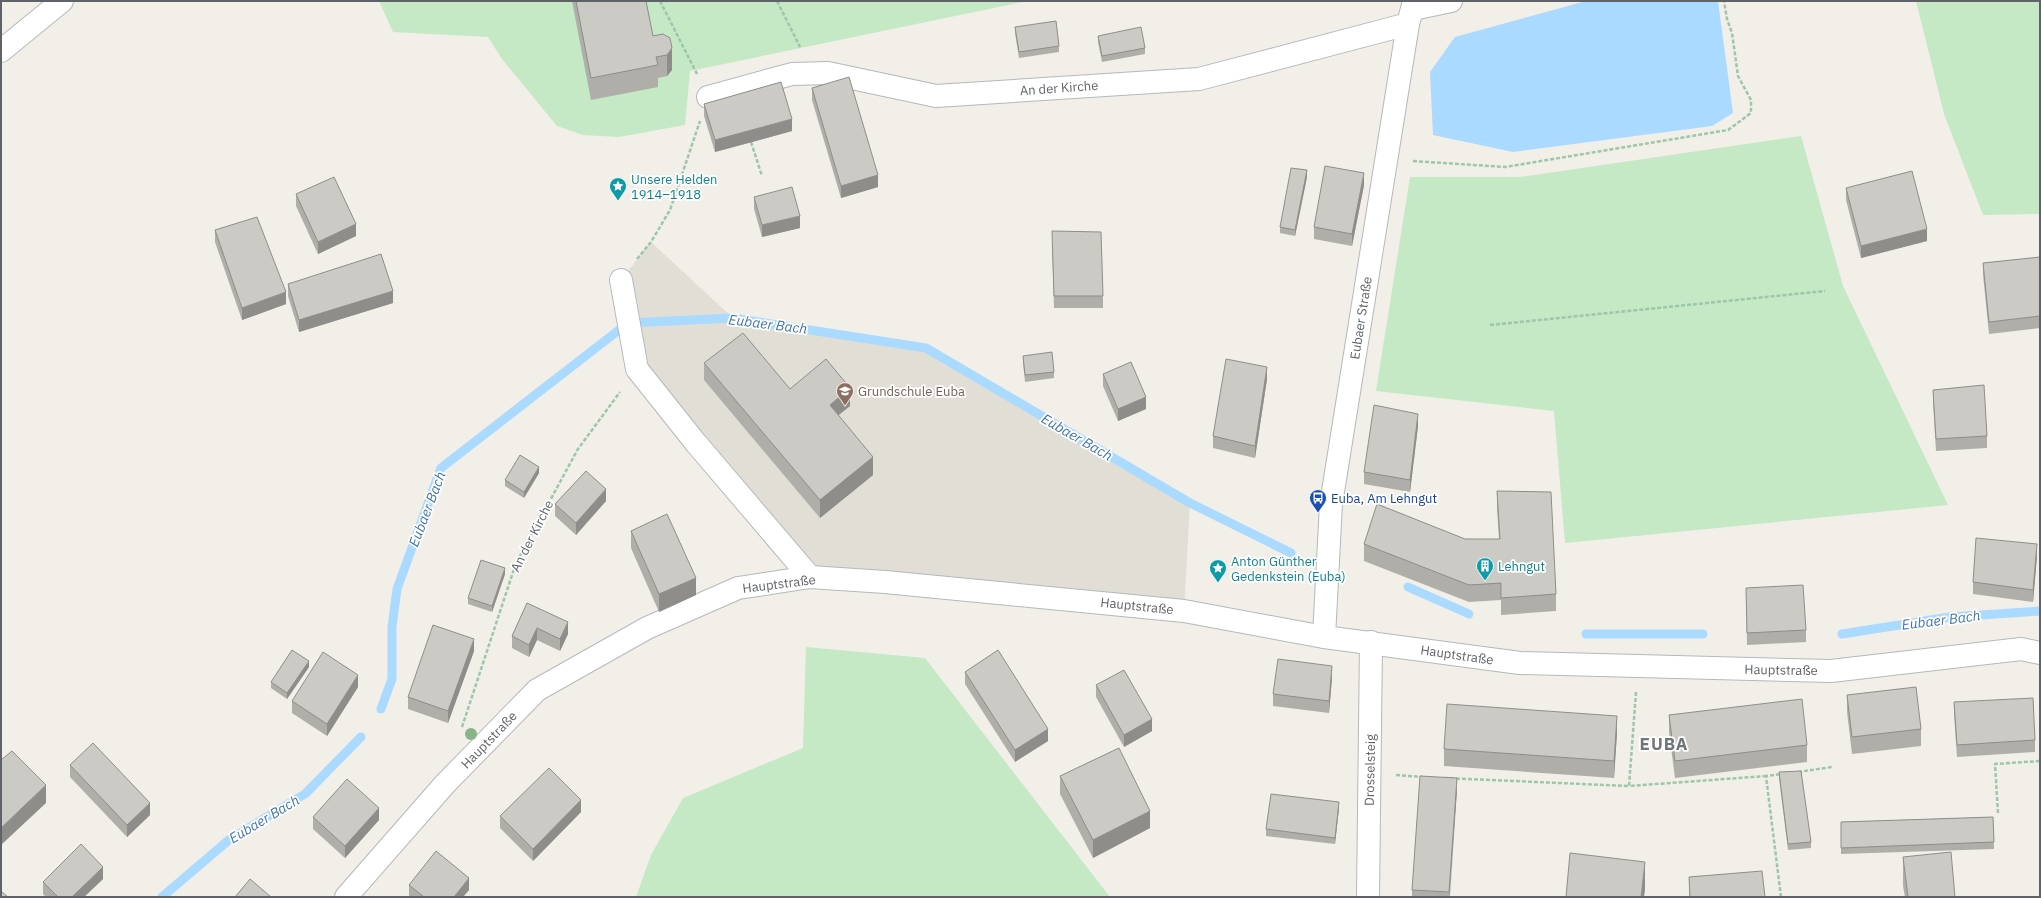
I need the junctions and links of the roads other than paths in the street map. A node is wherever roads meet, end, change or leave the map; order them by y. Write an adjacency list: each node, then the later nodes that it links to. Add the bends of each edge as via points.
1 (62, 1): 4 (street)
2 (1451, 1): 3 (street, An der Kirche)
3 (1412, 12): 5 (street, An der Kirche, via 1199,79 936,96 828,73 810,73 792,74); 8 (street, Eubaer Straße, via 1331,504)
4 (1, 51)
5 (708, 97)
6 (621, 280): 7 (street, via 636,369)
7 (810, 578): 8 (street, Hauptstraße, via 885,582 1184,611); 11 (street, Hauptstraße, via 738,588 647,628 537,690 445,784)
8 (1324, 636): 9 (street, Hauptstraße)
9 (1372, 642): 10 (street, Hauptstraße, via 1520,663 1830,671 2021,649); 12 (street, Drosselsteig)
10 (2040, 653)
11 (346, 897)
12 (1368, 897)

